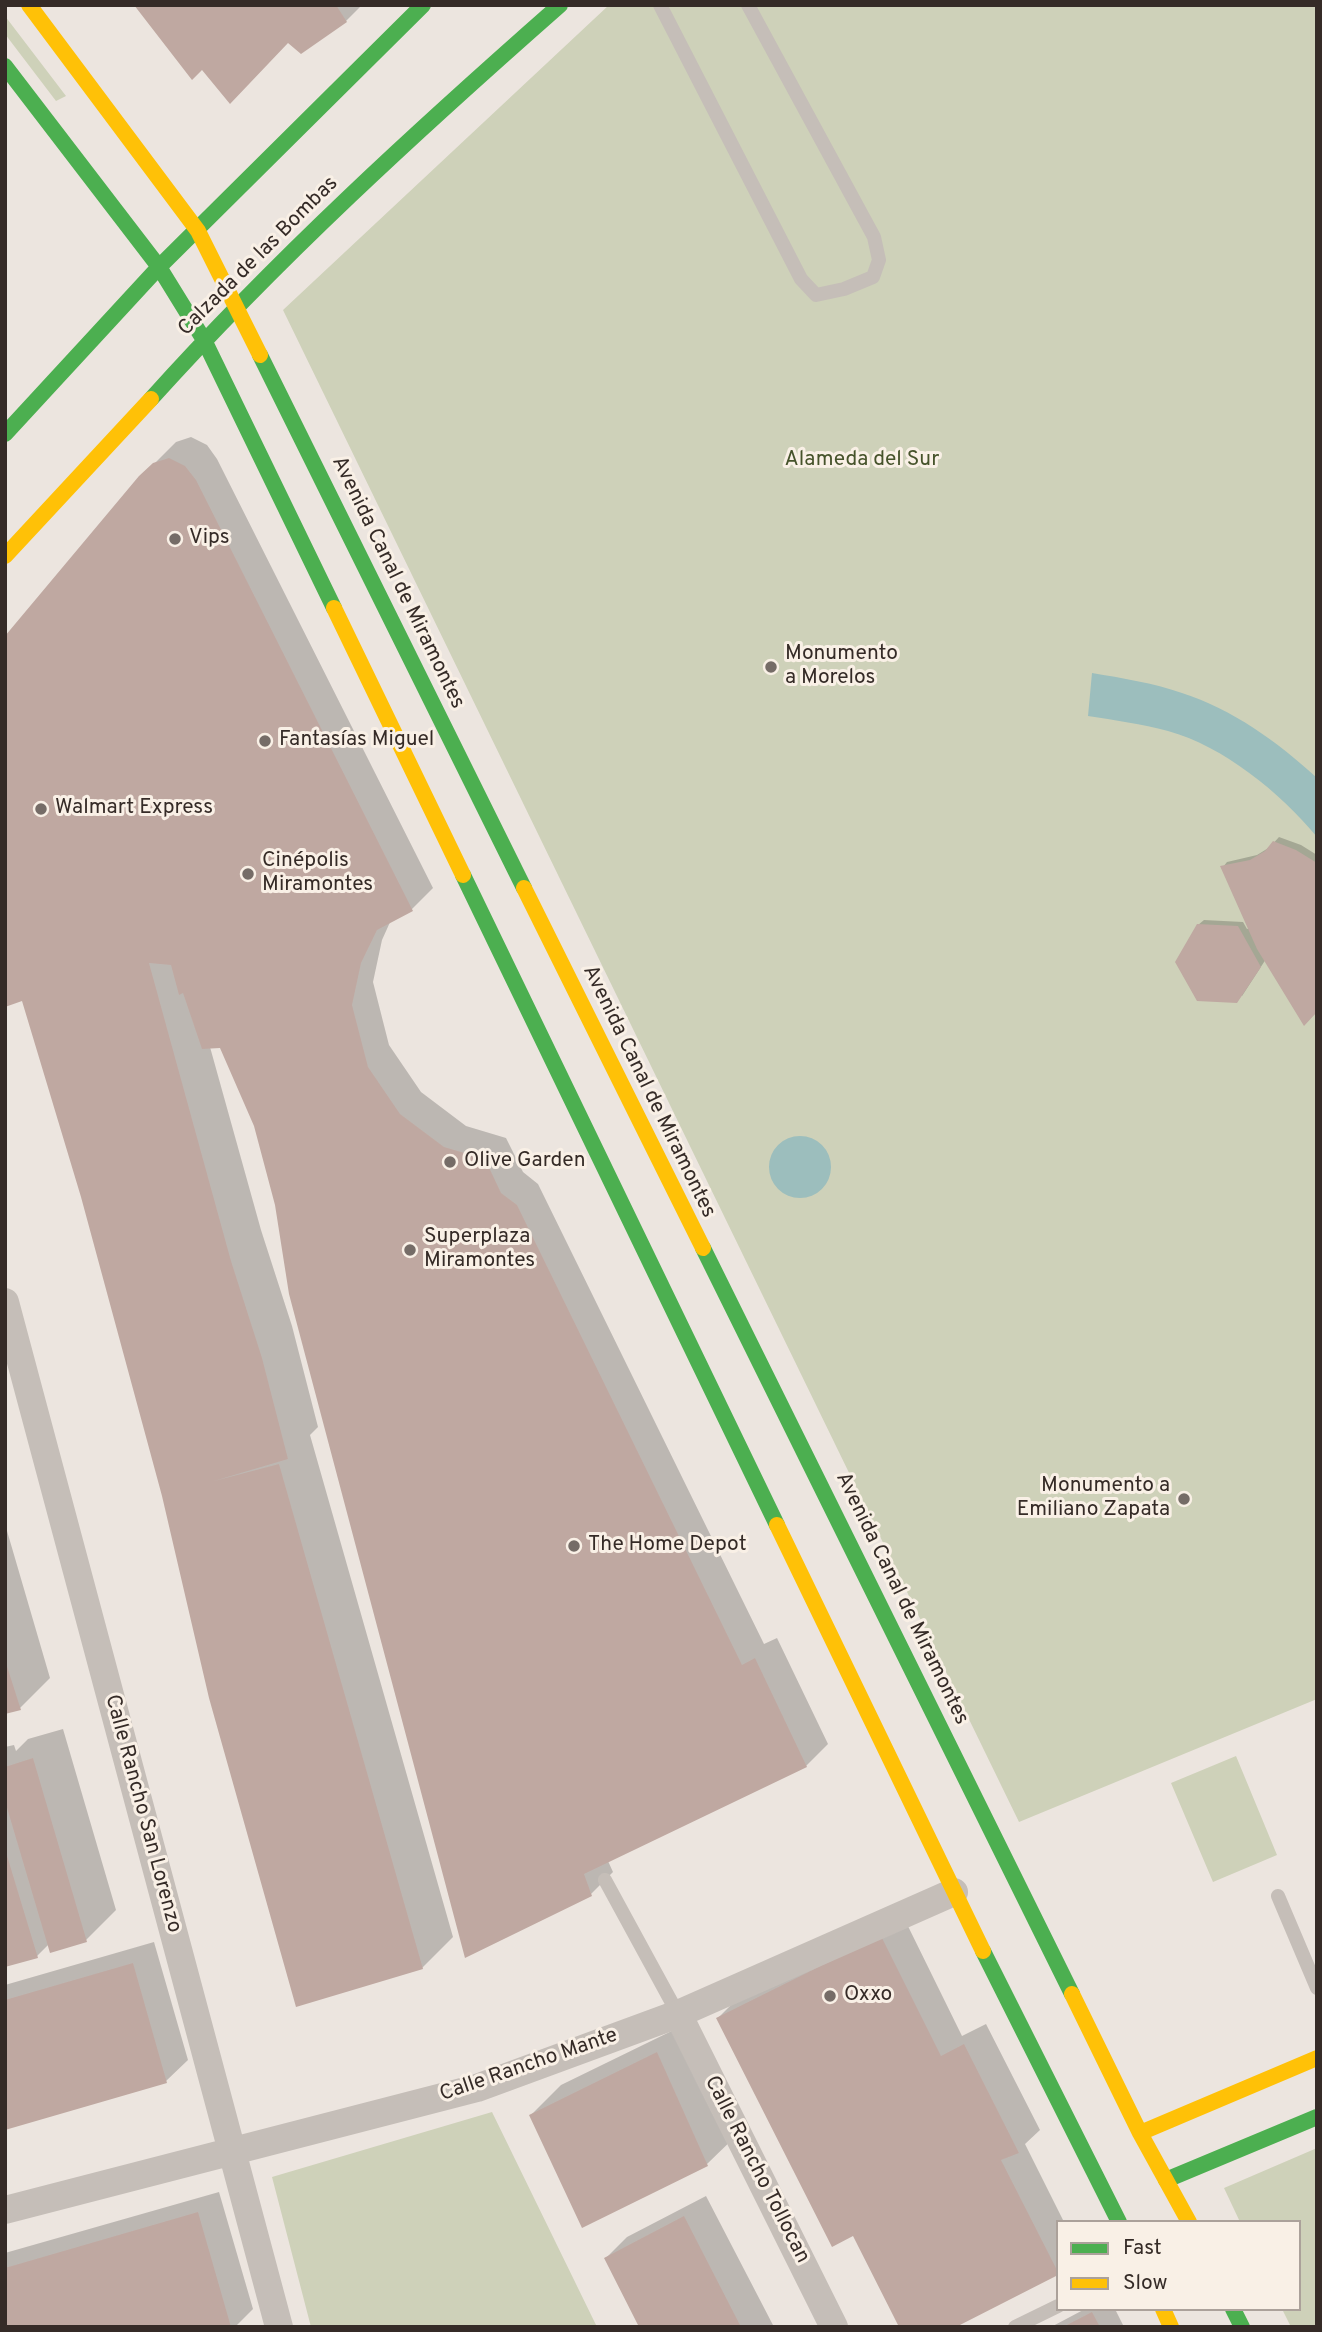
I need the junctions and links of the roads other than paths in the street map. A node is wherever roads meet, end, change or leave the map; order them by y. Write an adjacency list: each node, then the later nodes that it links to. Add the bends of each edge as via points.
1 (29, 5): 7 (main road, Avenida Canal de Miramontes)
2 (423, 5): 7 (main road)
3 (560, 5): 9 (main road, Calzada de las Bombas, via 416,132)
4 (660, 5): 5 (lane, via 801,279 816,295 844,289 873,277 879,260 874,237)
5 (748, 5)
6 (5, 66): 8 (main road)
7 (198, 231): 8 (main road); 9 (main road, Avenida Canal de Miramontes)
8 (159, 267): 10 (main road); 11 (main road)
9 (237, 307): 10 (main road, Calzada de las Bombas); 21 (main road, Avenida Canal de Miramontes)
10 (204, 340): 12 (main road, Calzada de las Bombas); 15 (main road)
11 (5, 434)
12 (5, 556)
13 (5, 1302): 22 (street, Calle Rancho San Lorenzo)
14 (605, 1880): 18 (lane)
15 (954, 1892): 18 (street, Calle Rancho Mante); 25 (main road)
16 (1278, 1896): 17 (lane)
17 (1317, 1989)
18 (678, 2014): 22 (street, Calle Rancho Mante, via 477,2088); 31 (street, Calle Rancho Tollocan)
19 (1317, 2058): 21 (main road)
20 (1317, 2117): 23 (main road)
21 (1140, 2133): 23 (main road, Avenida Canal de Miramontes)
22 (231, 2150): 24 (street, Calle Rancho Mante); 30 (street, Calle Rancho San Lorenzo)
23 (1166, 2180): 26 (main road, Avenida Canal de Miramontes)
24 (5, 2210)
25 (1118, 2220)
26 (1188, 2220)
27 (1056, 2307): 32 (lane)
28 (1164, 2311): 33 (main road)
29 (1234, 2311): 34 (main road)
30 (279, 2327)
31 (834, 2327)
32 (1015, 2327)
33 (1171, 2327)
34 (1242, 2327)

